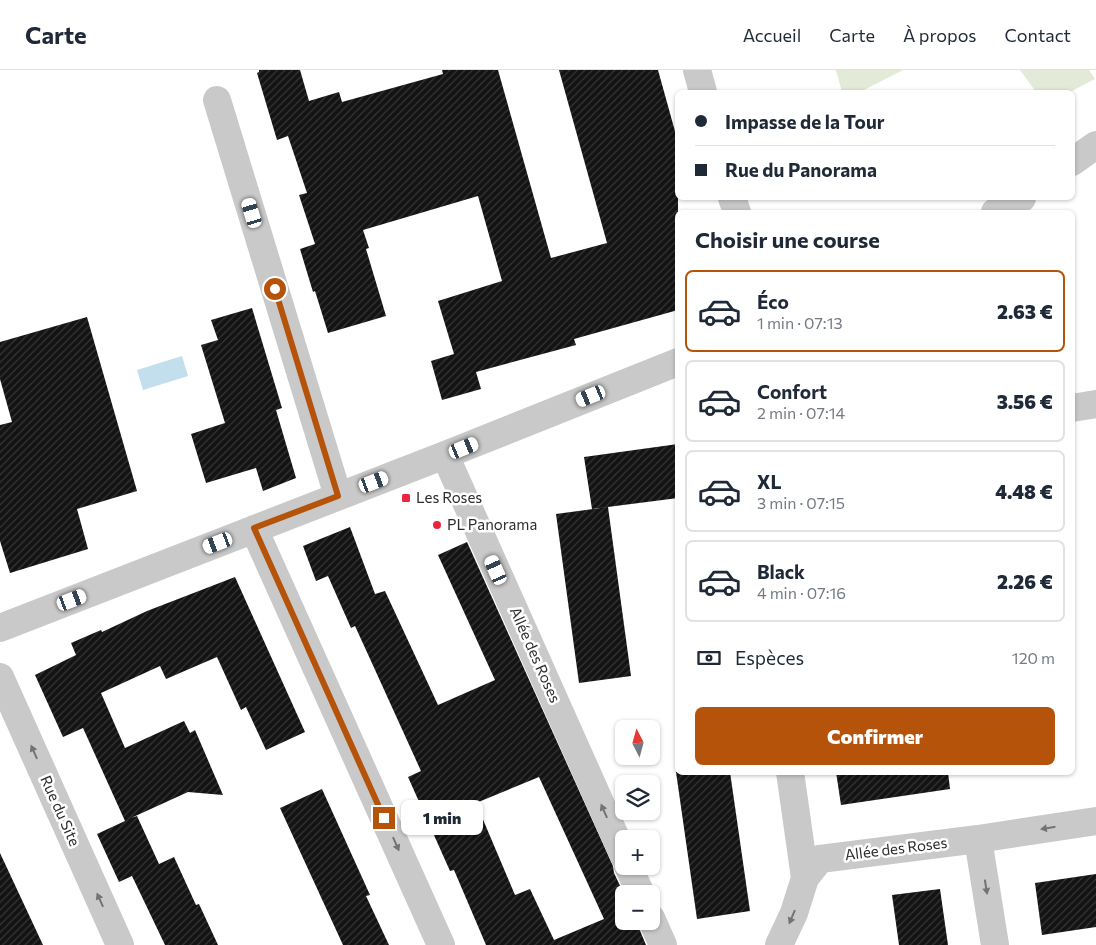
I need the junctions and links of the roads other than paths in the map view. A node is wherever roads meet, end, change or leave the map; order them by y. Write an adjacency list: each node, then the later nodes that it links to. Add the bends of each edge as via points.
1 (697, 70): 2 (street)
2 (702, 90)
3 (217, 100): 12 (street)
4 (1096, 145): 5 (street)
5 (1075, 160)
6 (1018, 200): 7 (street)
7 (999, 210)
8 (675, 363): 11 (street)
9 (1096, 404): 10 (street)
10 (1075, 408)
11 (445, 455): 12 (street); 18 (street, Allée des Roses, one-way to 11)
12 (338, 496): 13 (street)
13 (254, 528): 14 (street); 23 (street, one-way to 23)
14 (0, 628)
15 (0, 677): 22 (street, Rue du Site, one-way to 15)
16 (790, 775): 20 (street)
17 (1096, 821): 19 (street, Allée des Roses, one-way to 19)
18 (615, 836)
19 (978, 839): 20 (street, Allée des Roses, via 820,859); 26 (street, one-way to 26)
20 (805, 878): 25 (street, Allée des Roses, one-way to 25)
21 (656, 930): 24 (street)
22 (120, 945)
23 (441, 945)
24 (663, 945)
25 (780, 945)
26 (995, 945)

